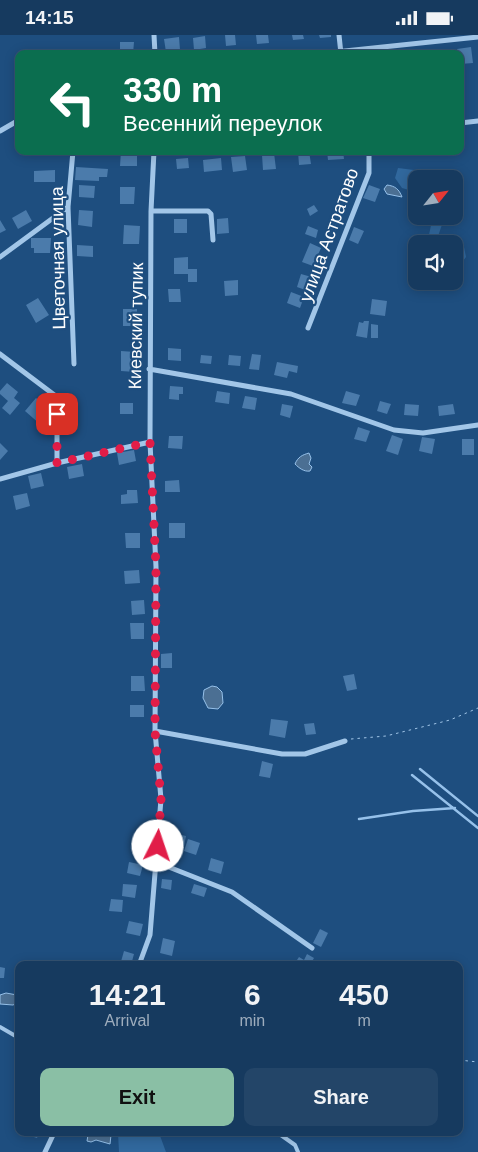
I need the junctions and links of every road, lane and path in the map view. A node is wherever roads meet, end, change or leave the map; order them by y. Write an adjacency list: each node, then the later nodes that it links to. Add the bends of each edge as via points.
1 (154, 35): 4 (street)
2 (340, 35): 5 (street)
3 (478, 37): 6 (street)
4 (155, 50)
5 (341, 50)
6 (367, 50)
7 (478, 121): 9 (street)
8 (15, 122): 10 (street)
9 (464, 123)
10 (0, 131)
11 (73, 155): 14 (street, Цветочная улица)
12 (154, 155): 15 (street, Киевский тупик)
13 (369, 155): 18 (street, улица Астратово, via 369,173)
14 (68, 207): 17 (street); 20 (street, Цветочная улица)
15 (151, 211): 16 (street, via 208,211 211,213); 21 (street, Киевский тупик)
16 (213, 240)
17 (0, 257)
18 (308, 328)
19 (0, 354): 24 (street, via 57,397)
20 (74, 364)
21 (149, 369): 22 (street, via 291,394 394,430 423,433); 23 (street, Киевский тупик)
22 (478, 425)
23 (150, 445): 24 (street); 27 (street, Киевский тупик, via 156,567)
24 (57, 463): 25 (street)
25 (0, 479)
26 (478, 709): 28 (path, via 450,720 386,736)
27 (155, 731): 28 (street, via 282,754 305,753); 29 (street, Киевский тупик, via 161,799)
28 (345, 741)
29 (156, 862): 30 (street, via 232,892); 31 (street, Киевский тупик, via 150,935)
30 (312, 948)
31 (140, 961)
32 (0, 1027): 33 (lane)
33 (15, 1036)
34 (463, 1060): 35 (path)
35 (478, 1062)
36 (53, 1136): 38 (street)
37 (282, 1136): 39 (lane, via 296,1145)
38 (45, 1152)
39 (298, 1152)

